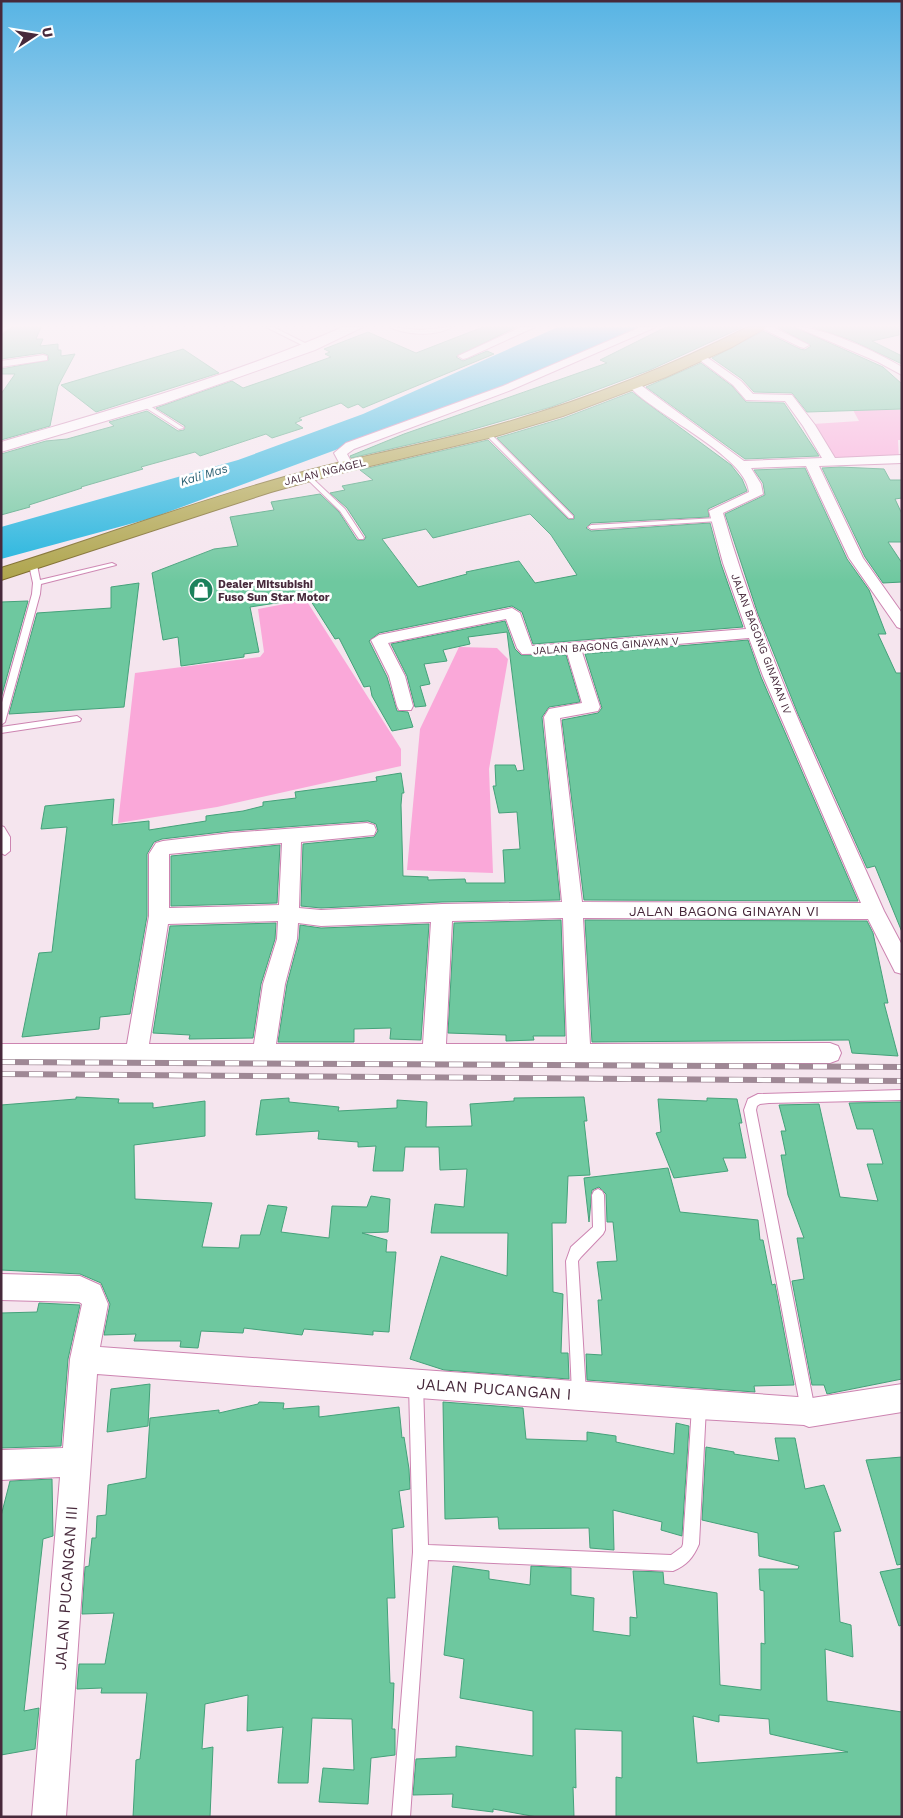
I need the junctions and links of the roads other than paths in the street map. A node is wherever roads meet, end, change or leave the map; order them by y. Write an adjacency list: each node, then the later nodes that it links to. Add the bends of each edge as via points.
1 (122, 412): 9 (main road)
2 (155, 412): 7 (lane)
3 (442, 412): 14 (street, via 350,446 340,453)
4 (553, 412): 8 (highway, JALAN NGAGEL)
5 (670, 412): 13 (street)
6 (799, 412): 11 (street)
7 (180, 428)
8 (487, 433): 14 (highway, JALAN NGAGEL); 16 (lane)
9 (1, 447)
10 (902, 459): 11 (street)
11 (832, 462): 12 (street)
12 (811, 463): 13 (street); 24 (street, via 844,535)
13 (740, 465): 17 (street, via 752,480 756,494 716,511)
14 (348, 467): 15 (highway, JALAN NGAGEL)
15 (307, 476): 19 (lane, via 343,510); 20 (highway, JALAN NGAGEL)
16 (571, 517)
17 (717, 520): 18 (lane); 25 (street, JALAN BAGONG GINAYAN IV)
18 (591, 527)
19 (361, 538)
20 (33, 565): 22 (highway, JALAN NGAGEL); 23 (lane)
21 (112, 565): 23 (lane)
22 (1, 574)
23 (37, 583): 29 (lane, via 33,612)
24 (902, 624)
25 (754, 633): 26 (street, JALAN BAGONG GINAYAN V); 36 (street, JALAN BAGONG GINAYAN IV)
26 (573, 648): 27 (street, JALAN BAGONG GINAYAN V, via 527,651 512,613 379,640); 35 (street, via 592,707 555,713 552,717)
27 (406, 706)
28 (77, 720): 30 (lane)
29 (1, 722)
30 (1, 730)
31 (1, 829): 34 (lane, via 5,837)
32 (367, 830): 33 (street)
33 (292, 835): 38 (street); 39 (street, via 163,848 159,854)
34 (5, 851)
35 (573, 910): 36 (street, JALAN BAGONG GINAYAN VI); 37 (street, JALAN BAGONG GINAYAN VI); 46 (street)
36 (874, 911): 40 (street, JALAN BAGONG GINAYAN IV)
37 (442, 912): 38 (street, JALAN BAGONG GINAYAN VI, via 321,918); 45 (street)
38 (290, 914): 39 (street, JALAN BAGONG GINAYAN VI); 41 (street, via 283,958 274,984)
39 (158, 916): 42 (street)
40 (902, 966)
41 (264, 1052): 42 (street); 45 (street)
42 (137, 1053): 44 (street)
43 (830, 1053): 46 (street)
44 (1, 1054)
45 (434, 1054): 46 (street)
46 (579, 1054)
47 (902, 1095): 55 (lane, via 769,1098 752,1103 750,1110)
48 (598, 1195): 52 (lane, via 599,1230 576,1252 572,1261)
49 (1, 1287): 50 (street, JALAN PUCANGAN III, via 62,1287 92,1294 96,1304)
50 (84, 1358): 51 (street, JALAN PUCANGAN I); 56 (street, JALAN PUCANGAN III)
51 (416, 1383): 52 (street, JALAN PUCANGAN I); 58 (lane)
52 (579, 1395): 54 (street, JALAN PUCANGAN I)
53 (902, 1398): 55 (street, JALAN PUCANGAN I)
54 (700, 1405): 55 (street, JALAN PUCANGAN I); 58 (lane, via 691,1544 688,1552 673,1563)
55 (808, 1411)
56 (76, 1462): 57 (street); 59 (street, JALAN PUCANGAN III)
57 (1, 1465)
58 (421, 1552): 60 (lane)
59 (49, 1817)
60 (401, 1817)

